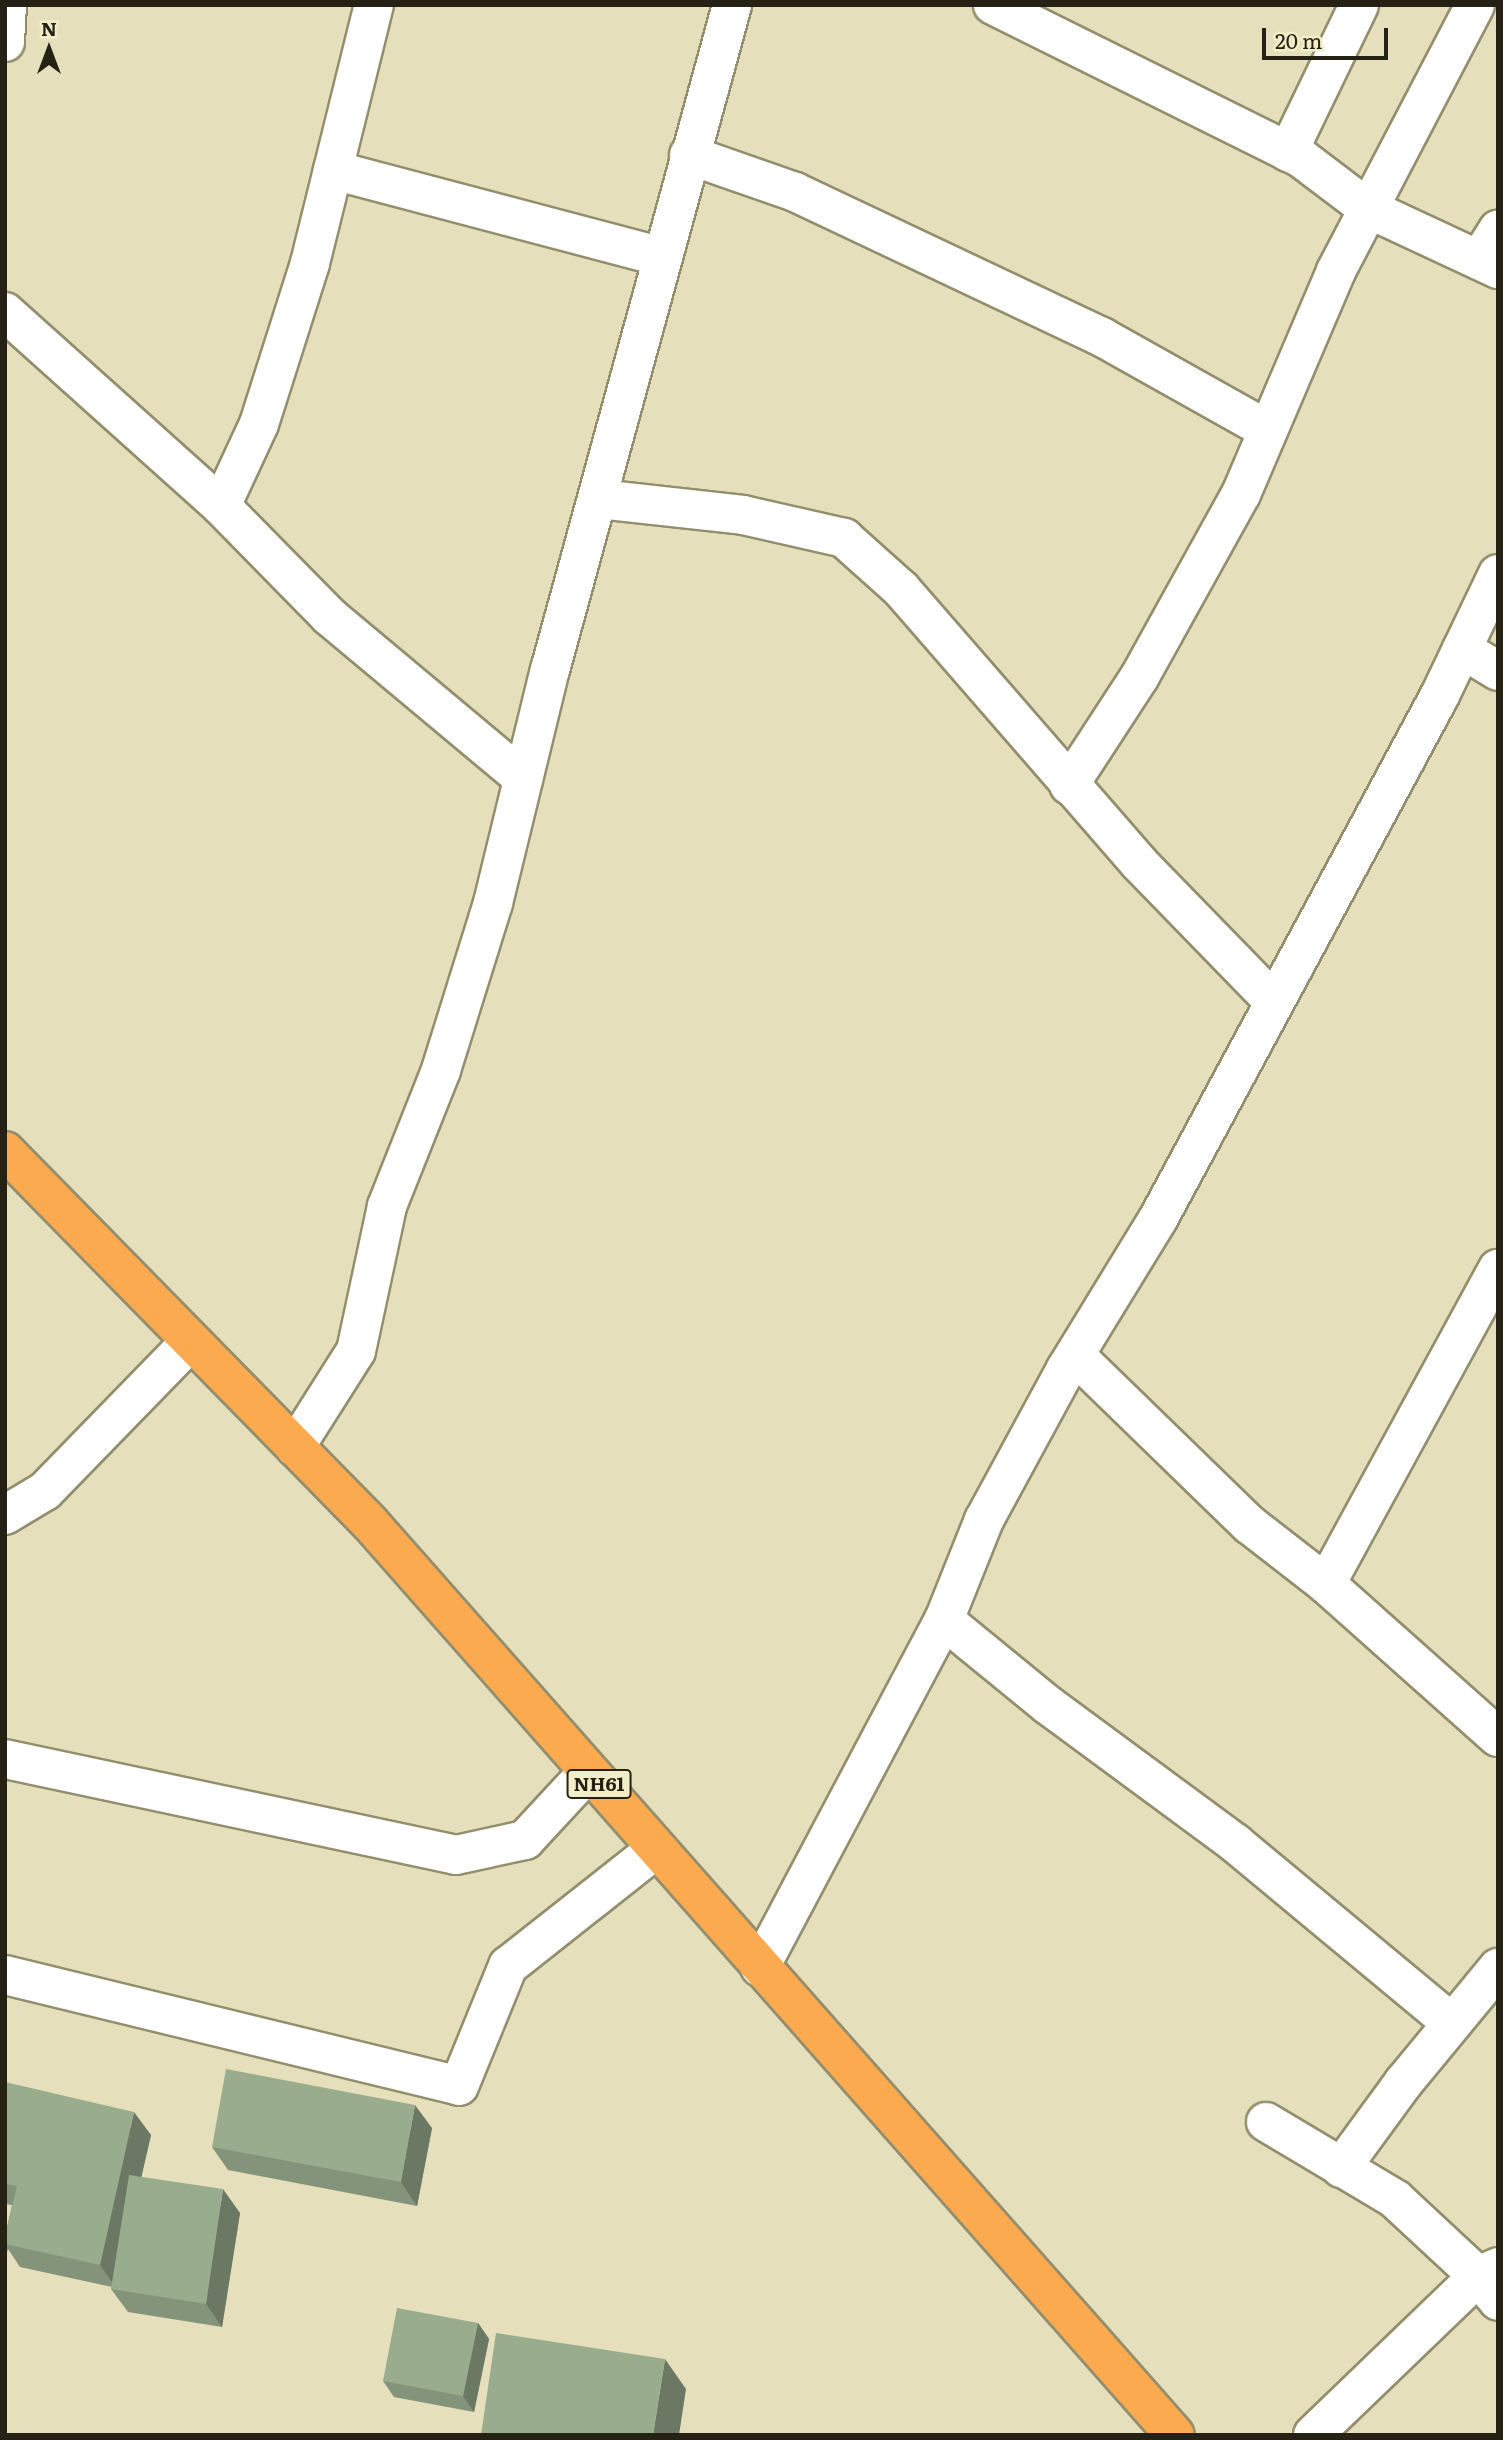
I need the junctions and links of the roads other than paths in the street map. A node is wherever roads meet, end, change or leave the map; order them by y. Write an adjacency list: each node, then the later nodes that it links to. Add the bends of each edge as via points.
1 (7, 5): 7 (street)
2 (374, 5): 10 (street)
3 (732, 5): 9 (street)
4 (993, 5): 8 (street)
5 (1360, 5): 8 (street)
6 (1475, 5): 11 (street)
7 (5, 42)
8 (1288, 152): 11 (street)
9 (689, 155): 13 (street); 15 (street, via 795,192 1102,337)
10 (333, 170): 13 (street); 17 (street, via 310,263 259,424)
11 (1367, 208): 12 (street); 15 (street)
12 (1492, 253)
13 (662, 257): 16 (street)
14 (5, 312): 17 (street)
15 (1268, 430): 22 (street, via 1241,494 1147,664)
16 (599, 499): 21 (street); 22 (street, via 743,515 844,538 901,589)
17 (221, 506): 21 (street, via 329,616)
18 (1498, 574): 19 (street)
19 (1462, 649): 20 (street); 23 (street)
20 (1498, 671)
21 (523, 778): 28 (street, via 493,903 441,1070 387,1206 356,1351)
22 (1069, 785): 23 (street, via 1206,937)
23 (1274, 1002): 27 (street, via 1158,1219)
24 (5, 1151): 26 (highway, NH61)
25 (1498, 1269): 30 (street)
26 (191, 1341): 28 (highway, NH61); 29 (street, via 45,1491)
27 (1075, 1355): 30 (street, via 1250,1525); 31 (street, via 984,1520)
28 (295, 1447): 34 (highway, NH61, via 370,1523)
29 (5, 1515)
30 (1326, 1584): 32 (street)
31 (944, 1620): 36 (street); 39 (street, via 1048,1705 1235,1843)
32 (1498, 1737)
33 (5, 1759): 34 (street, via 456,1856 525,1840)
34 (588, 1772): 35 (highway, NH61)
35 (656, 1849): 36 (highway, NH61); 38 (street, via 508,1966 459,2086)
36 (760, 1967): 43 (highway, NH61)
37 (1498, 1968): 39 (street)
38 (5, 1975)
39 (1452, 2023): 41 (street)
40 (1266, 2122): 41 (street)
41 (1341, 2168): 42 (street, via 1395,2199)
42 (1491, 2281): 44 (street)
43 (1175, 2435)
44 (1313, 2435)

